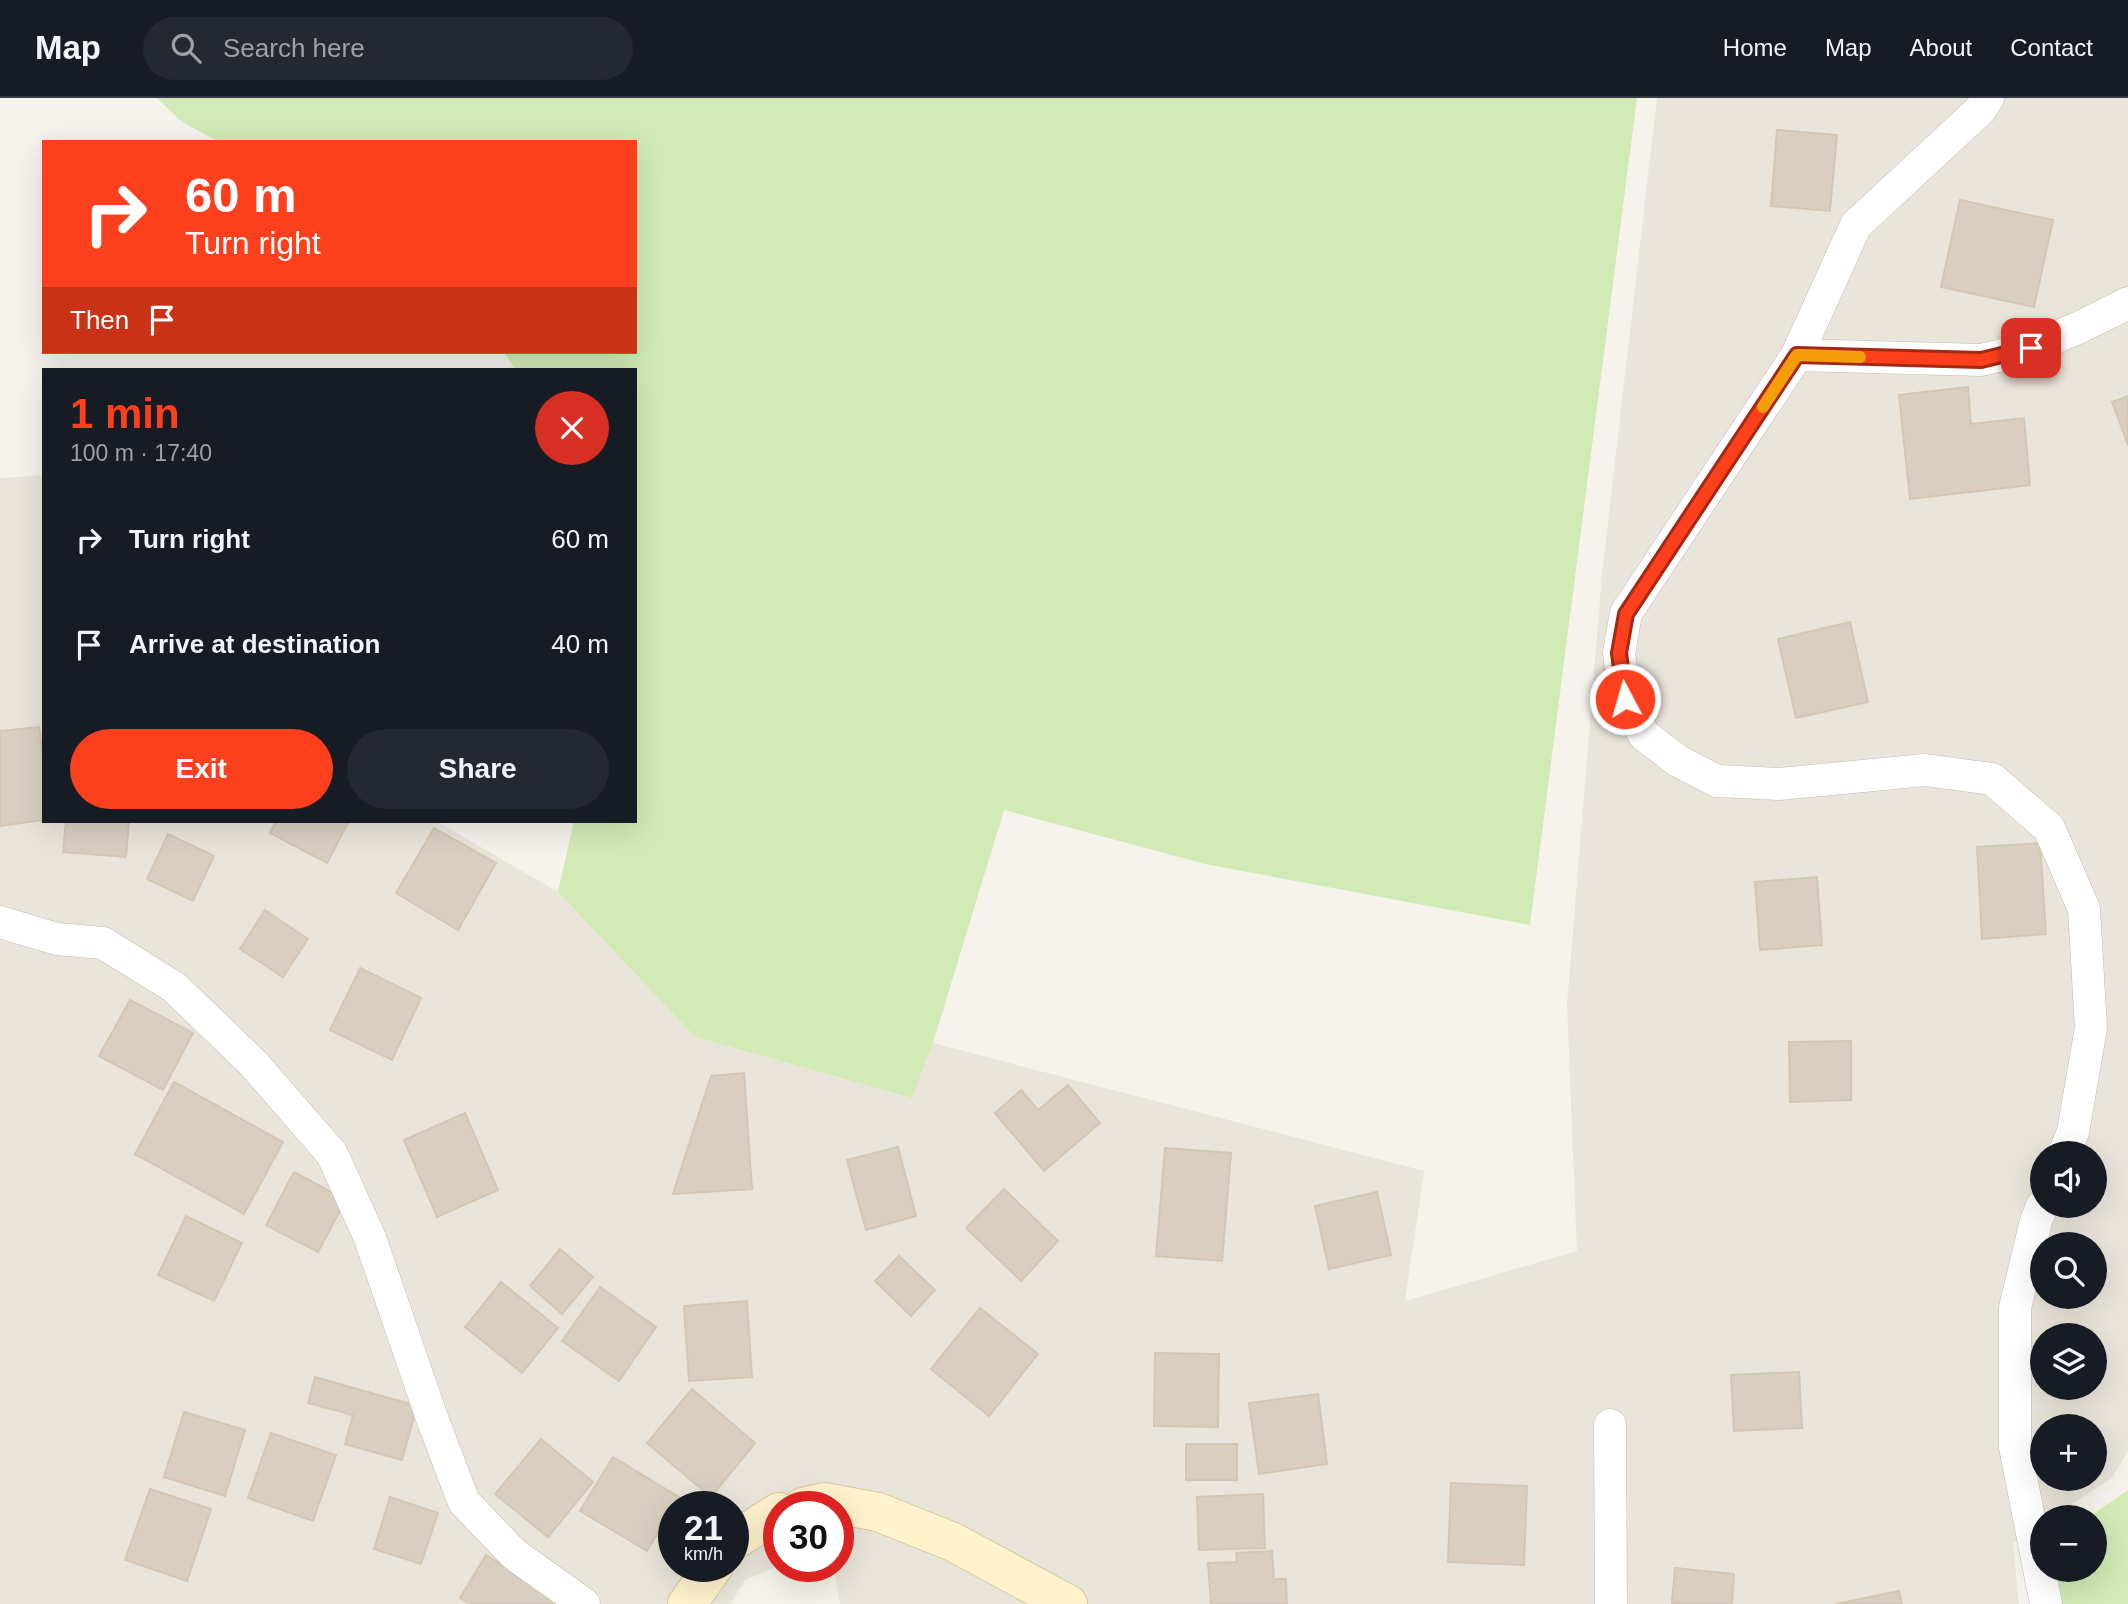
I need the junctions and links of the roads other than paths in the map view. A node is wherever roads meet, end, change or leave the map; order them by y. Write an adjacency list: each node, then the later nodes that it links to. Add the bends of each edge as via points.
1 (1987, 98): 3 (street, via 1980,110 1856,225)
2 (2128, 303): 3 (street, via 2031,348 1981,360)
3 (1797, 355): 5 (street, via 1626,614 1619,653 1625,699 1644,735 1678,761 1717,781 1779,784 1925,770 1992,779 2049,828 2084,909 2091,1028)
4 (0, 922): 10 (street, via 57,939 103,943 174,987 253,1063 332,1154 370,1238 464,1502 514,1554)
5 (2069, 1141)
6 (2037, 1218): 14 (street, via 2015,1308 2015,1447)
7 (1610, 1425): 13 (street)
8 (854, 1508): 12 (main road, via 878,1512 953,1542)
9 (703, 1582): 11 (main road)
10 (584, 1604)
11 (687, 1604)
12 (1068, 1604)
13 (1611, 1604)
14 (2046, 1604)

